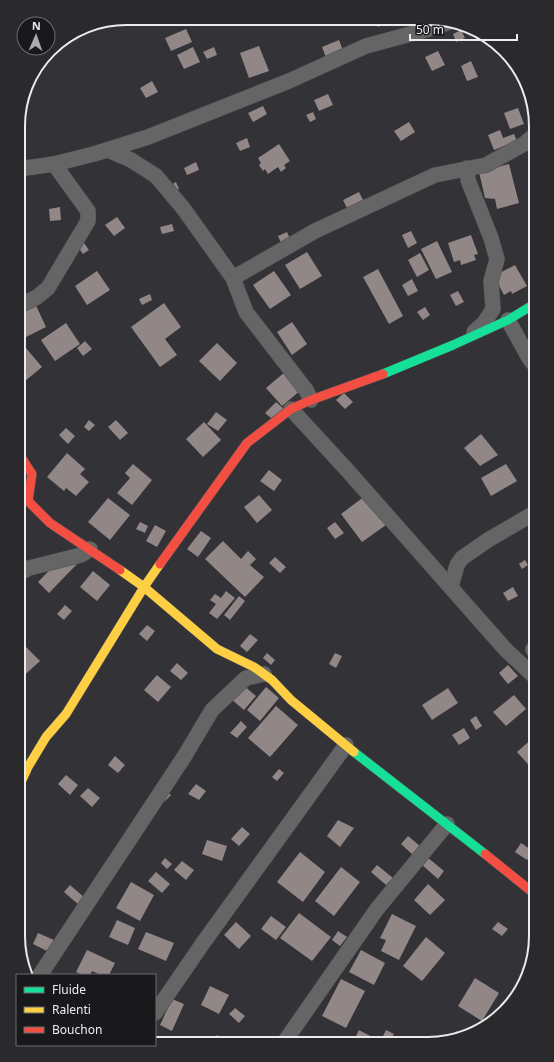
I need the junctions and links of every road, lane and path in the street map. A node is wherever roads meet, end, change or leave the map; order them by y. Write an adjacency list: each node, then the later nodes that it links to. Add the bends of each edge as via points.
1 (433, 25): 3 (street, via 366,46 281,84 148,137)
2 (529, 140): 6 (street, via 486,165)
3 (108, 150): 4 (street); 7 (street, via 132,160 156,176 183,208)
4 (54, 164): 5 (street); 8 (street, via 88,211 88,220 48,288)
5 (25, 168)
6 (467, 168): 7 (street, via 435,175 315,231); 11 (street, via 468,180 492,238 497,259 491,281 493,310 478,329)
7 (233, 278): 13 (street, via 246,312)
8 (25, 303)
9 (529, 307): 10 (street)
10 (508, 320): 11 (street); 12 (street)
11 (453, 345): 13 (street)
12 (529, 358)
13 (311, 400): 14 (street)
14 (291, 409): 19 (street); 20 (street, via 247,442)
15 (25, 464): 17 (street, via 32,474 28,501 50,523)
16 (529, 516): 19 (street, via 462,558 457,565)
17 (90, 549): 18 (street, via 81,555); 20 (street)
18 (25, 570)
19 (451, 586): 21 (street, via 505,649)
20 (144, 587): 22 (street, via 217,649); 24 (street, via 66,714 46,737)
21 (529, 671)
22 (264, 674): 23 (street); 27 (street, via 246,678 212,710 184,757)
23 (346, 745): 25 (street); 28 (street)
24 (25, 774)
25 (447, 824): 26 (street); 29 (street, via 376,909)
26 (529, 889)
27 (41, 974)
28 (156, 1012)
29 (288, 1037)

